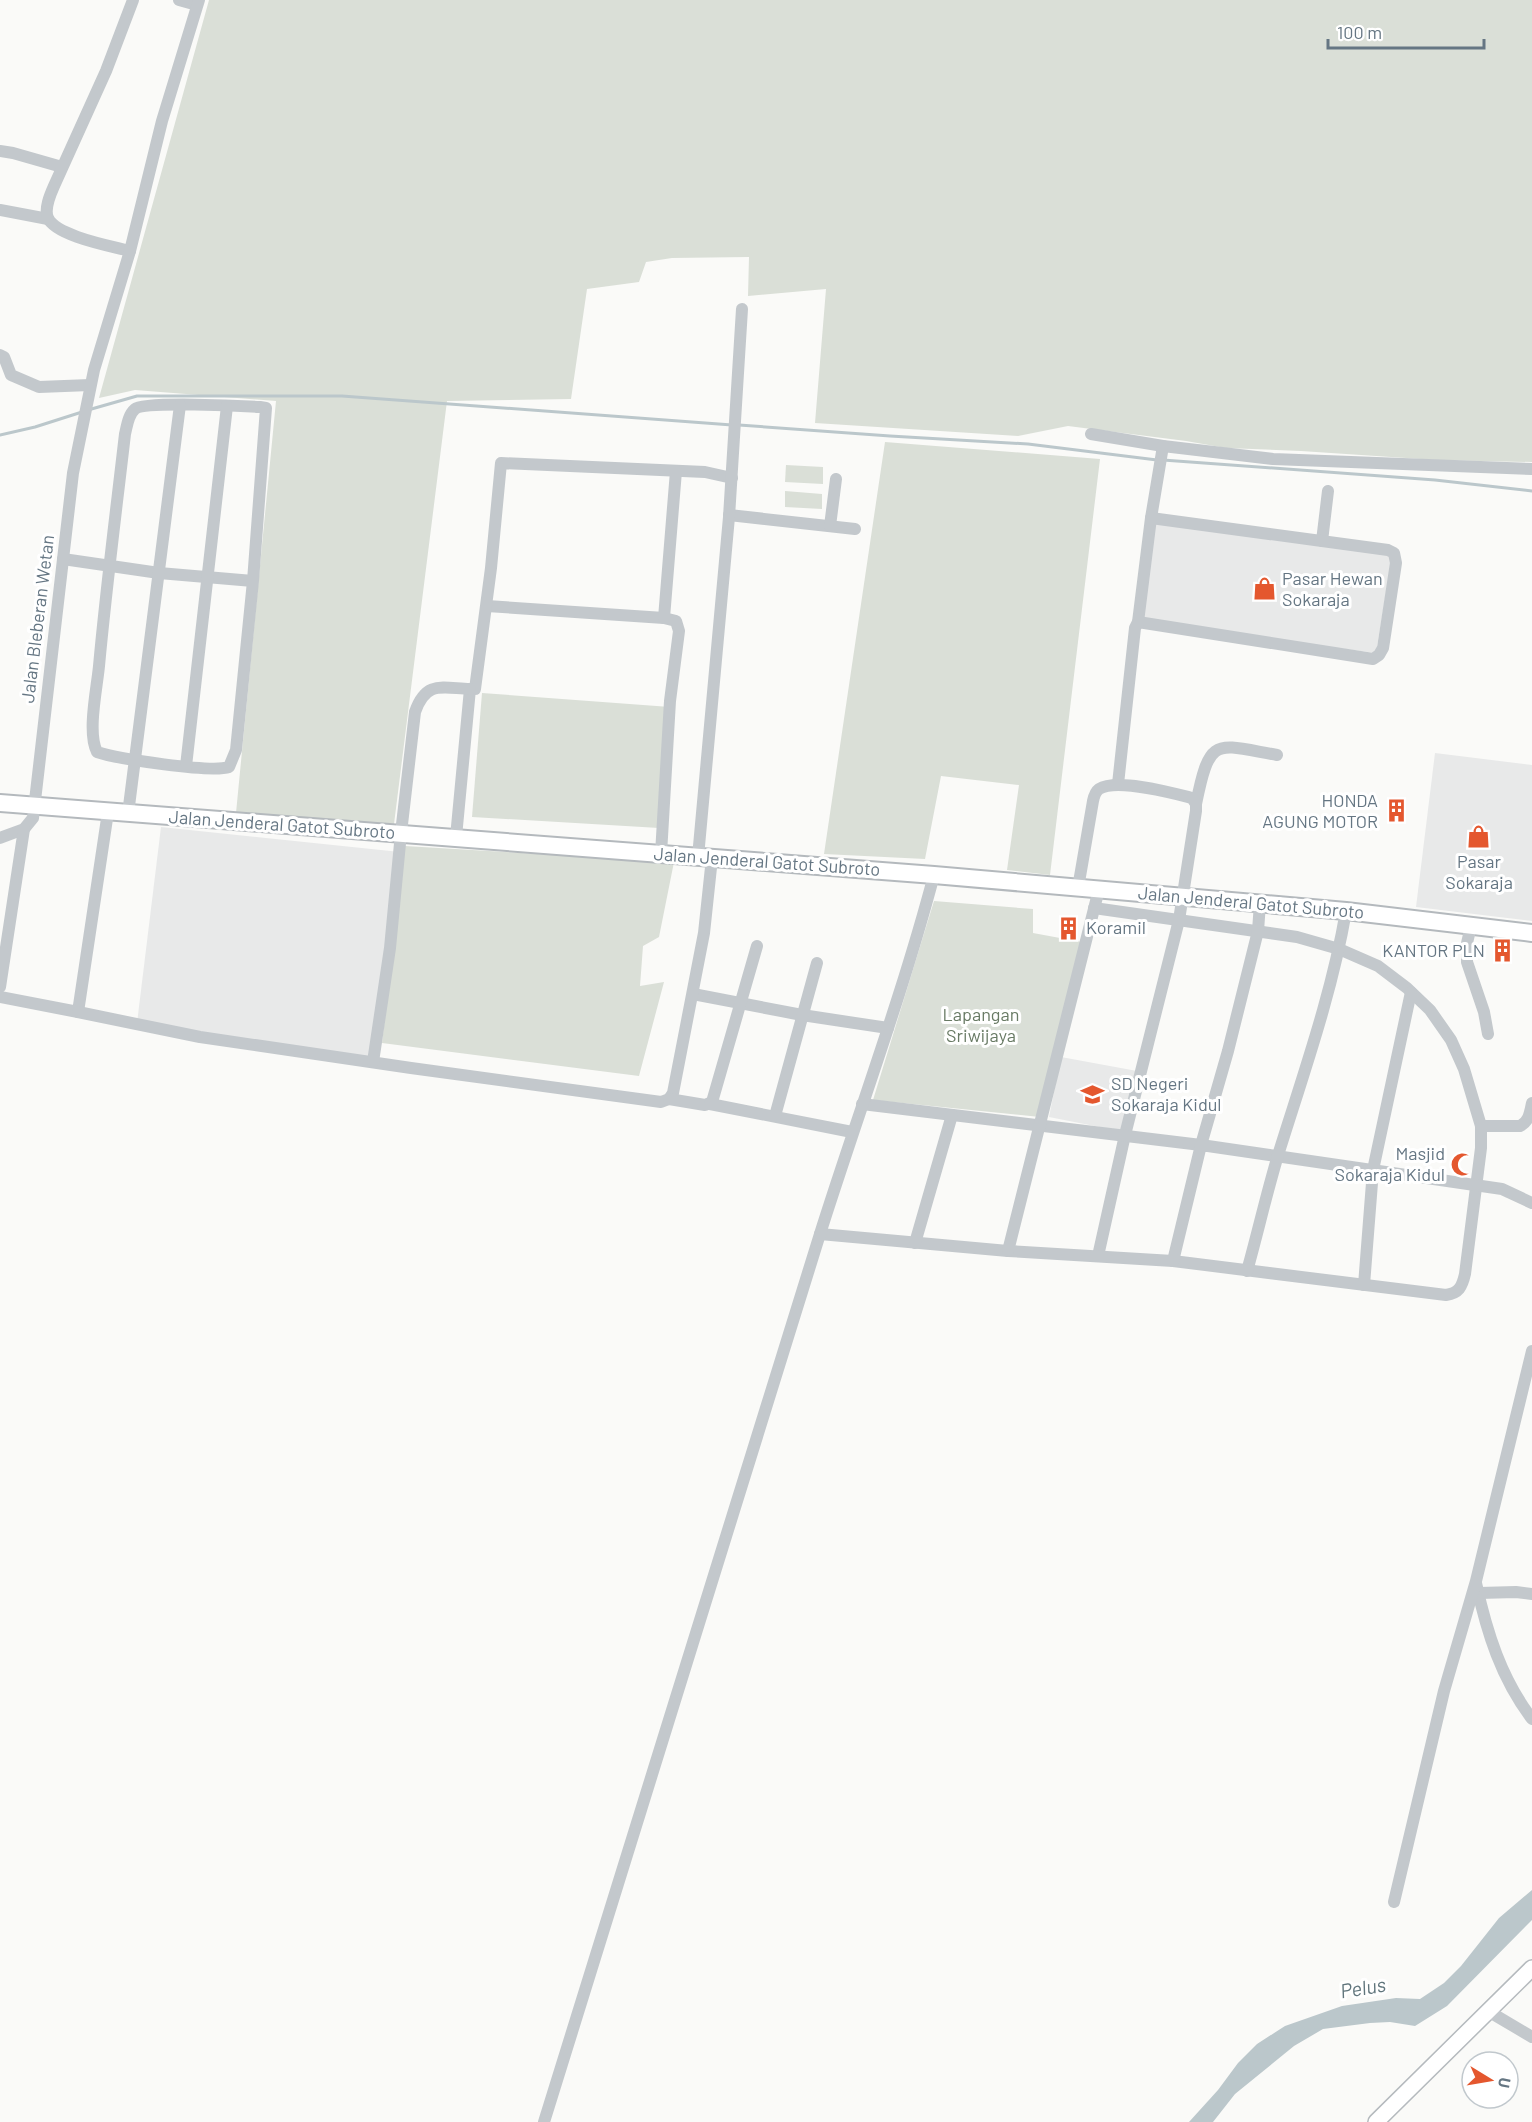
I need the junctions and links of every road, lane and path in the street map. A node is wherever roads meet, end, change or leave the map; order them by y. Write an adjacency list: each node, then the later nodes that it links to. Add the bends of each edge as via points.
1 (133, 0): 5 (street, via 110,62)
2 (179, 0): 3 (street)
3 (198, 3): 8 (street, Jalan Bleberan Wetan, via 162,121)
4 (0, 152): 5 (street)
5 (62, 167): 7 (street, via 48,201)
6 (0, 210): 7 (street)
7 (48, 219): 8 (street, via 76,237)
8 (130, 251): 11 (street, Jalan Bleberan Wetan)
9 (742, 309): 18 (street)
10 (0, 354): 11 (street, via 11,375 39,387)
11 (89, 388): 26 (street, Jalan Bleberan Wetan)
12 (180, 405): 13 (street); 27 (street, via 141,406 130,415); 28 (street)
13 (227, 406): 29 (street); 30 (street, via 260,407 267,412)
14 (1091, 434): 15 (street)
15 (1162, 451): 16 (street); 22 (street)
16 (1532, 469)
17 (676, 471): 18 (street); 31 (street, via 501,463); 32 (street)
18 (732, 478): 21 (street)
19 (836, 478): 23 (street)
20 (1328, 491): 25 (street)
21 (729, 515): 23 (street); 49 (street)
22 (1151, 518): 25 (street); 33 (street)
23 (830, 526): 24 (street)
24 (855, 529)
25 (1322, 541): 33 (street, via 1394,553 1396,564 1383,648 1373,659)
26 (63, 558): 27 (street); 41 (street, Jalan Bleberan Wetan)
27 (110, 565): 28 (street); 36 (street, via 93,744 99,753)
28 (159, 573): 29 (street); 36 (street)
29 (207, 577): 30 (street); 37 (street)
30 (253, 581): 37 (street, via 236,750 229,767 224,769)
31 (487, 606): 32 (street); 34 (street, via 475,689)
32 (664, 618): 48 (street, via 676,621 679,631 670,701)
33 (1138, 622): 38 (street)
34 (470, 689): 45 (street, via 433,688 419,698); 46 (street)
35 (1277, 755): 40 (street, via 1226,746 1215,751 1203,772)
36 (135, 761): 37 (street); 43 (street)
37 (186, 766)
38 (1118, 784): 40 (street, via 1192,798); 51 (street, via 1095,793)
39 (0, 803): 41 (highway, Jalan Jenderal Gatot Subroto)
40 (1196, 804): 53 (street)
41 (34, 805): 42 (highway, Jalan Jenderal Gatot Subroto); 44 (street, Jalan Bleberan Wetan, via 33,818)
42 (108, 812): 43 (highway, Jalan Jenderal Gatot Subroto); 69 (street)
43 (128, 814): 45 (highway, Jalan Jenderal Gatot Subroto)
44 (24, 829): 47 (street); 64 (street, Jalan Bleberan Wetan)
45 (400, 833): 46 (highway, Jalan Jenderal Gatot Subroto); 73 (street, via 390,948)
46 (456, 837): 48 (highway, Jalan Jenderal Gatot Subroto)
47 (0, 838)
48 (661, 854): 49 (highway, Jalan Jenderal Gatot Subroto)
49 (705, 857): 50 (highway, Jalan Jenderal Gatot Subroto); 66 (street, via 704,933)
50 (934, 874): 51 (highway, Jalan Jenderal Gatot Subroto); 71 (street)
51 (1078, 888): 52 (highway, Jalan Jenderal Gatot Subroto)
52 (1099, 890): 53 (highway, Jalan Jenderal Gatot Subroto); 55 (street)
53 (1183, 897): 54 (highway, Jalan Jenderal Gatot Subroto); 57 (street)
54 (1260, 903): 56 (highway, Jalan Jenderal Gatot Subroto); 59 (street)
55 (1094, 908): 57 (street); 80 (street)
56 (1346, 910): 58 (highway, Jalan Jenderal Gatot Subroto); 62 (street)
57 (1179, 920): 59 (street); 83 (street)
58 (1471, 926): 60 (highway, Jalan Jenderal Gatot Subroto); 72 (street, via 1467,962)
59 (1258, 931): 62 (street); 84 (street)
60 (1532, 933)
61 (757, 946): 68 (street)
62 (1339, 949): 65 (street, via 1378,966); 85 (street)
63 (817, 963): 70 (street)
64 (0, 987)
65 (1411, 992): 81 (street, via 1430,1010 1451,1040); 86 (street)
66 (693, 994): 68 (street); 74 (street)
67 (0, 996): 69 (street)
68 (741, 1004): 70 (street); 76 (street)
69 (78, 1012): 73 (street, via 200,1037)
70 (802, 1016): 71 (street); 79 (street)
71 (888, 1028): 77 (street)
72 (1488, 1034)
73 (372, 1062): 74 (street, via 661,1102)
74 (669, 1099): 76 (street)
75 (1532, 1103): 81 (street, via 1529,1117 1520,1126)
76 (710, 1104): 79 (street)
77 (862, 1104): 78 (street); 82 (street)
78 (952, 1115): 80 (street); 90 (street)
79 (775, 1116): 82 (street)
80 (1041, 1125): 83 (street); 91 (street)
81 (1481, 1125): 87 (street)
82 (852, 1132): 89 (street)
83 (1125, 1135): 84 (street); 92 (street)
84 (1201, 1145): 85 (street); 93 (street)
85 (1278, 1156): 86 (street); 94 (street)
86 (1373, 1170): 87 (street); 95 (street)
87 (1475, 1184): 88 (street, via 1502,1189); 95 (street, via 1465,1274 1456,1293)
88 (1532, 1203)
89 (819, 1234): 90 (street); 104 (street)
90 (915, 1243): 91 (street)
91 (1008, 1251): 92 (street)
92 (1098, 1256): 93 (street)
93 (1173, 1261): 94 (street)
94 (1248, 1271): 95 (street)
95 (1364, 1285)
96 (1532, 1351): 97 (street)
97 (1477, 1587): 98 (street); 99 (street, via 1498,1661); 100 (street, via 1444,1691)
98 (1532, 1594)
99 (1532, 1719)
100 (1394, 1902)
101 (1532, 1968): 102 (main road)
102 (1488, 2011): 103 (street); 105 (main road)
103 (1532, 2037)
104 (544, 2122)
105 (1377, 2122)

